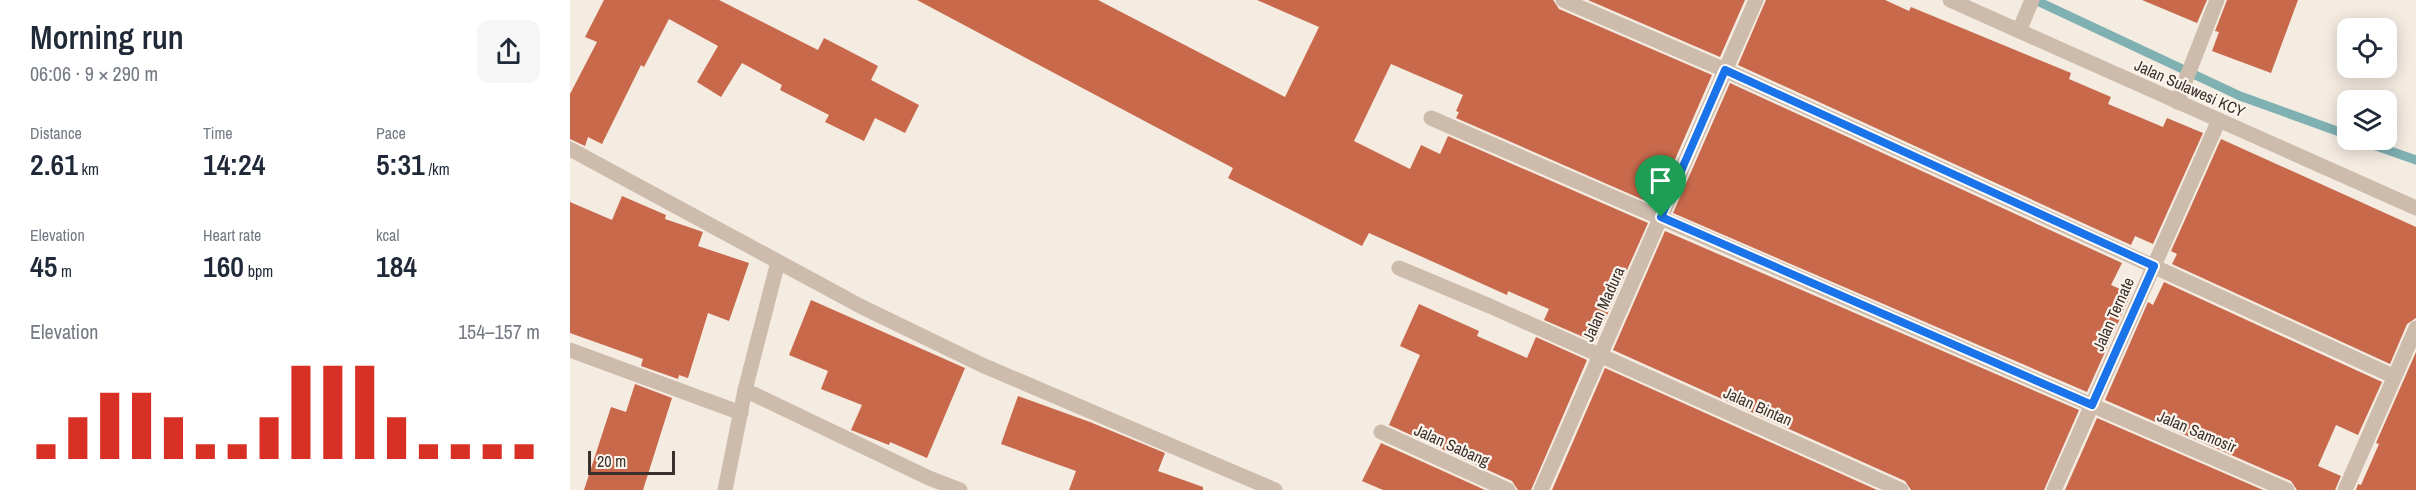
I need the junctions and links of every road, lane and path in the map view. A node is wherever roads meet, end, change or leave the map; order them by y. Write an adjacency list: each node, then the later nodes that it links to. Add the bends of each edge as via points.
1 (1563, 0): 7 (street)
2 (1756, 0): 7 (street, Jalan Madura)
3 (1950, 0): 6 (street, Jalan Sulawesi KCY)
4 (2217, 0): 8 (street)
5 (2029, 5): 6 (street)
6 (2019, 31): 8 (street, Jalan Sulawesi KCY)
7 (1725, 70): 13 (street, Jalan Madura); 15 (street)
8 (2177, 102): 10 (street, Jalan Sulawesi KCY)
9 (1431, 118): 13 (street, Jalan Samosir)
10 (2220, 120): 12 (street, Jalan Sulawesi KCY); 15 (street, Jalan Ternate)
11 (570, 149): 14 (street)
12 (2416, 208)
13 (1661, 217): 19 (street, Jalan Madura); 22 (street, Jalan Samosir)
14 (778, 262): 21 (street); 27 (street, via 981,365)
15 (2154, 266): 20 (street); 22 (street, Jalan Ternate)
16 (1399, 268): 19 (street, Jalan Bintan)
17 (2416, 328): 20 (street)
18 (570, 350): 23 (street)
19 (1600, 356): 29 (street, Jalan Madura); 30 (street, Jalan Bintan)
20 (2393, 376): 33 (street)
21 (745, 390): 23 (street); 26 (street)
22 (2092, 405): 31 (street, Jalan Ternate); 32 (street, Jalan Samosir)
23 (741, 413): 25 (street)
24 (1381, 432): 28 (street, Jalan Sabang)
25 (725, 490)
26 (960, 490)
27 (1275, 490)
28 (1508, 490)
29 (1541, 490)
30 (1901, 490)
31 (2054, 490)
32 (2287, 490)
33 (2346, 490)

